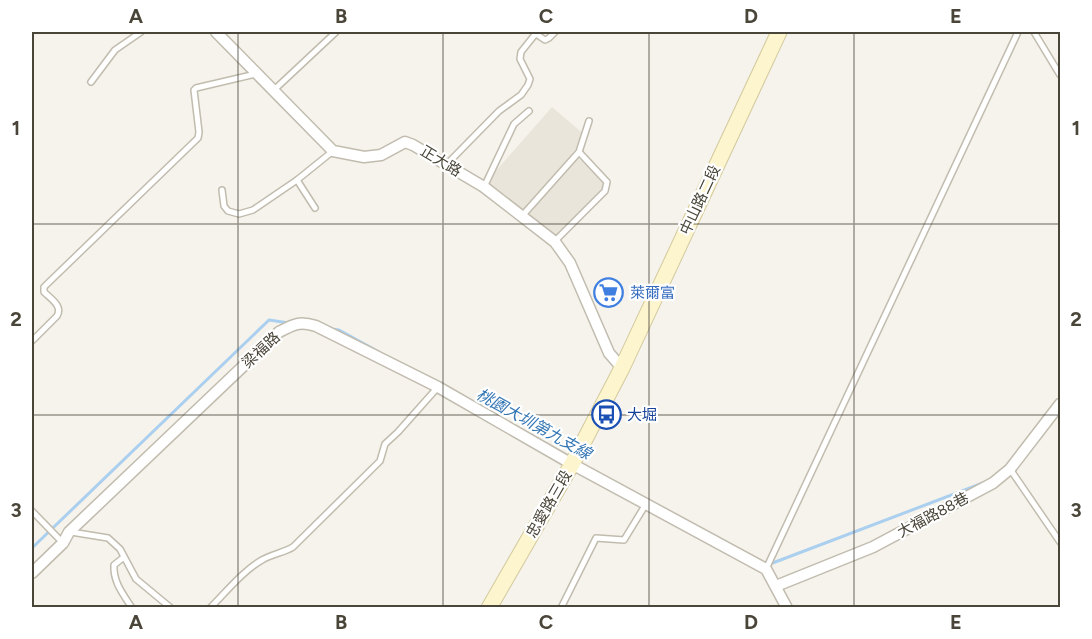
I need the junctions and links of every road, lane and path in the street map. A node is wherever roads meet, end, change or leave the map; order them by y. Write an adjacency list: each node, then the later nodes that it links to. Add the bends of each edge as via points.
1 (141, 32): 11 (lane, via 116,50)
2 (216, 32): 9 (street)
3 (336, 32): 12 (lane)
4 (555, 32): 8 (lane, via 545,40)
5 (779, 32): 25 (main road, 中山路二段)
6 (1018, 32): 36 (lane)
7 (1034, 32): 10 (lane)
8 (536, 33): 17 (lane, via 521,52 520,59 530,79 528,86)
9 (256, 74): 12 (street); 24 (lane, via 194,90 198,138 44,287 60,312)
10 (1060, 75)
11 (92, 82)
12 (273, 91): 15 (street)
13 (529, 111): 19 (lane, via 514,124)
14 (589, 121): 16 (lane)
15 (333, 151): 17 (street, 正大路, via 364,157 381,155 405,142); 18 (lane)
16 (579, 152): 22 (lane); 23 (lane, via 607,182 606,191)
17 (447, 165): 19 (street, 正大路)
18 (297, 180): 20 (lane, via 253,210 239,214 224,206); 21 (lane)
19 (484, 187): 22 (street, 正大路)
20 (222, 190)
21 (315, 207)
22 (521, 217): 23 (street, 正大路)
23 (555, 242): 25 (street, 正大路, via 570,263 609,353)
24 (32, 341)
25 (622, 368): 28 (main road, 忠愛路三段)
26 (438, 387): 28 (street, 梁福路); 32 (street, 梁福路, via 316,326 293,324 279,332); 41 (lane, via 385,444 380,461 293,547 253,566)
27 (1060, 404): 29 (street, 大福路88巷)
28 (573, 462): 30 (street, 梁福路); 42 (main road, 忠愛路三段)
29 (1010, 469): 33 (lane); 38 (street, 大福路88巷, via 993,483 873,546)
30 (646, 504): 36 (street, 梁福路); 43 (lane, via 624,540 596,538)
31 (32, 511): 34 (lane)
32 (69, 532): 34 (street, 梁福路); 35 (lane, via 108,538)
33 (1060, 542)
34 (63, 543): 37 (street, 梁福路)
35 (124, 557): 39 (lane, via 113,569); 40 (lane, via 136,579)
36 (766, 569): 38 (street)
37 (32, 573)
38 (776, 585): 44 (street)
39 (132, 608)
40 (171, 608)
41 (210, 608)
42 (489, 608)
43 (561, 608)
44 (787, 608)

